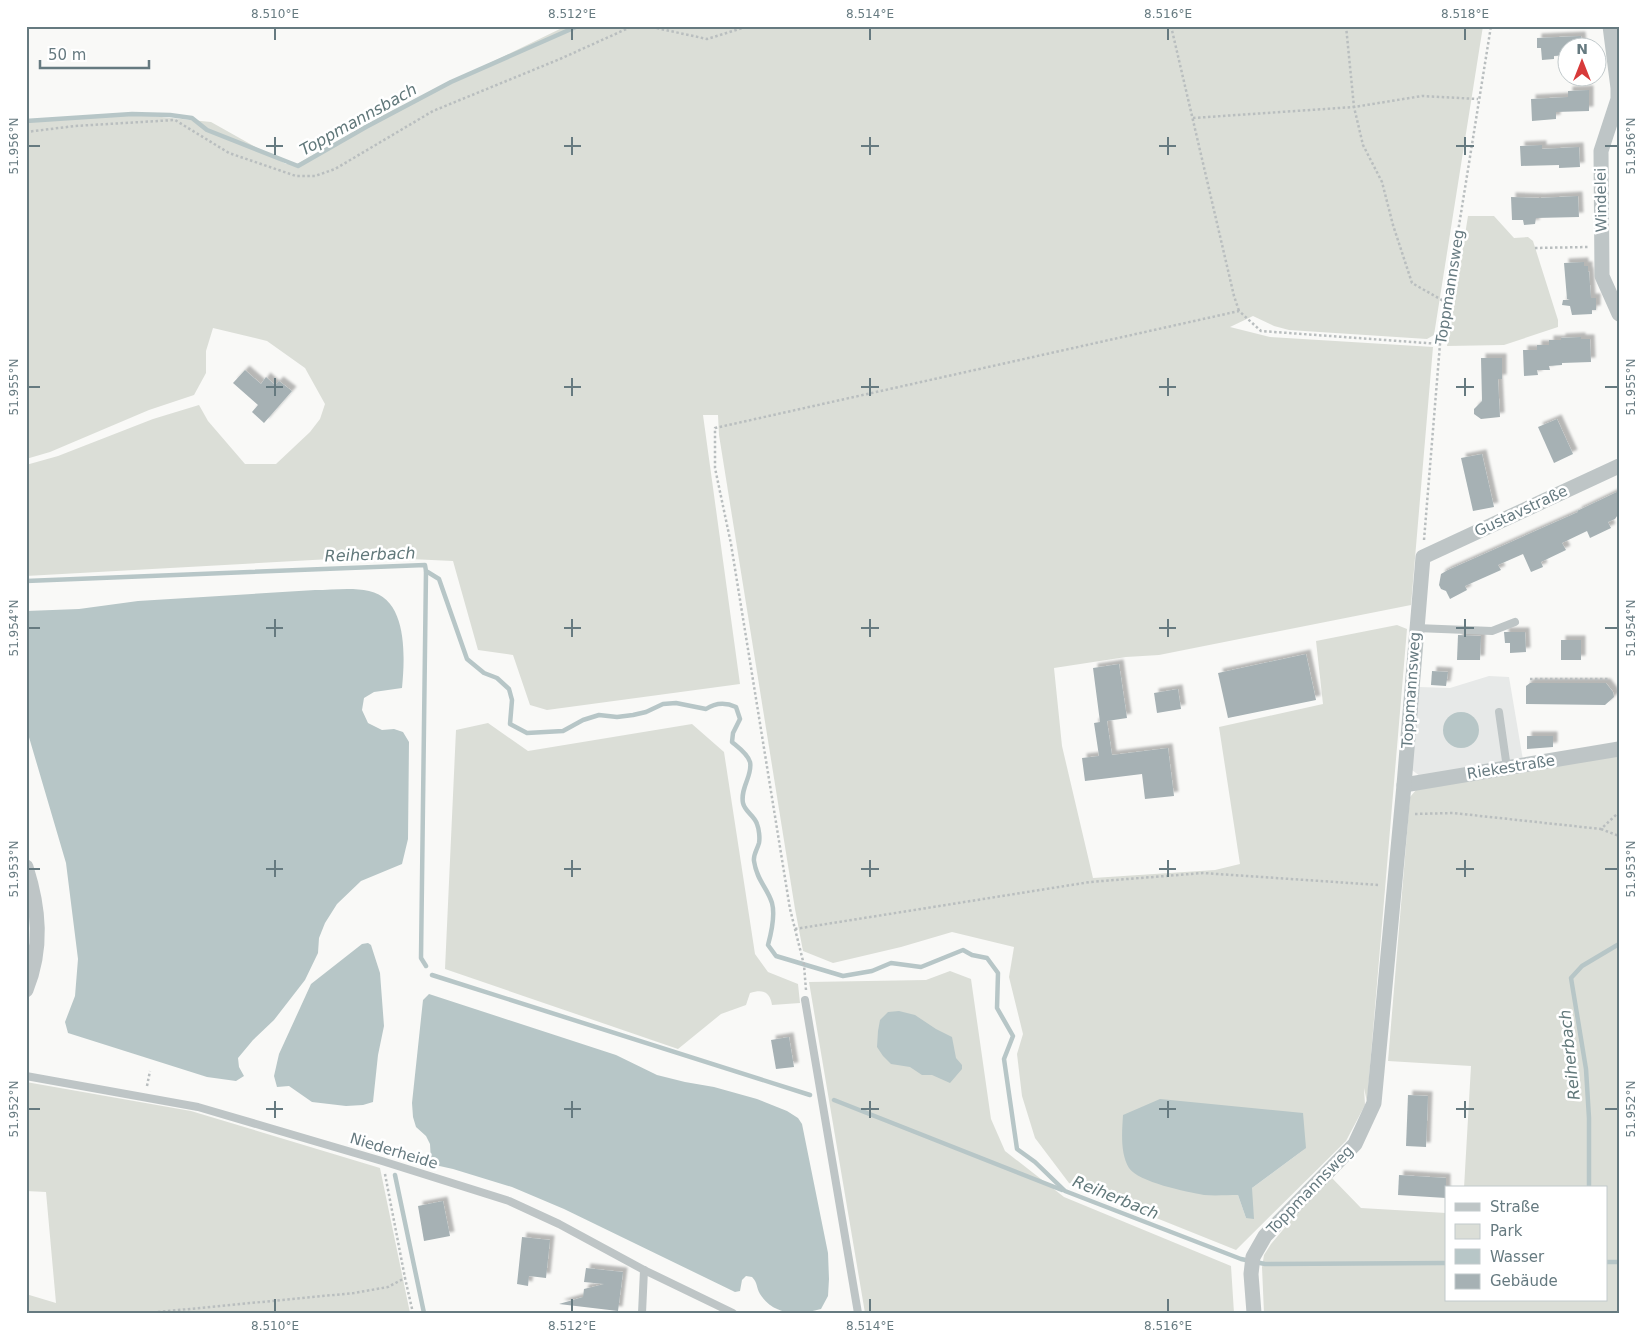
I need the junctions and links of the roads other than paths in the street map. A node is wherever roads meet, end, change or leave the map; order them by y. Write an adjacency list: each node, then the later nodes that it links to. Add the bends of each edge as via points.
1 (1610, 26): 2 (street, Windelei, via 1618,99 1601,151 1602,276)
2 (1619, 314)
3 (1619, 466): 4 (street, Gustavstraße)
4 (1423, 556): 6 (street, Toppmannsweg)
5 (1515, 622): 6 (lane, via 1492,631)
6 (1416, 628): 10 (street, Toppmannsweg)
7 (1499, 712): 9 (lane)
8 (1619, 750): 9 (street, Riekestraße)
9 (1507, 768): 10 (street, Riekestraße)
10 (1404, 785): 19 (street, Toppmannsweg, via 1374,1103 1355,1144 1265,1236 1253,1257)
11 (26, 867): 12 (street, via 34,893 37,923 36,958)
12 (26, 990)
13 (805, 1000): 18 (lane)
14 (26, 1076): 15 (lane, Niederheide, via 198,1107 382,1161 509,1201)
15 (644, 1270): 16 (lane); 17 (lane, Niederheide)
16 (642, 1313)
17 (733, 1313)
18 (858, 1313)
19 (1254, 1313)

